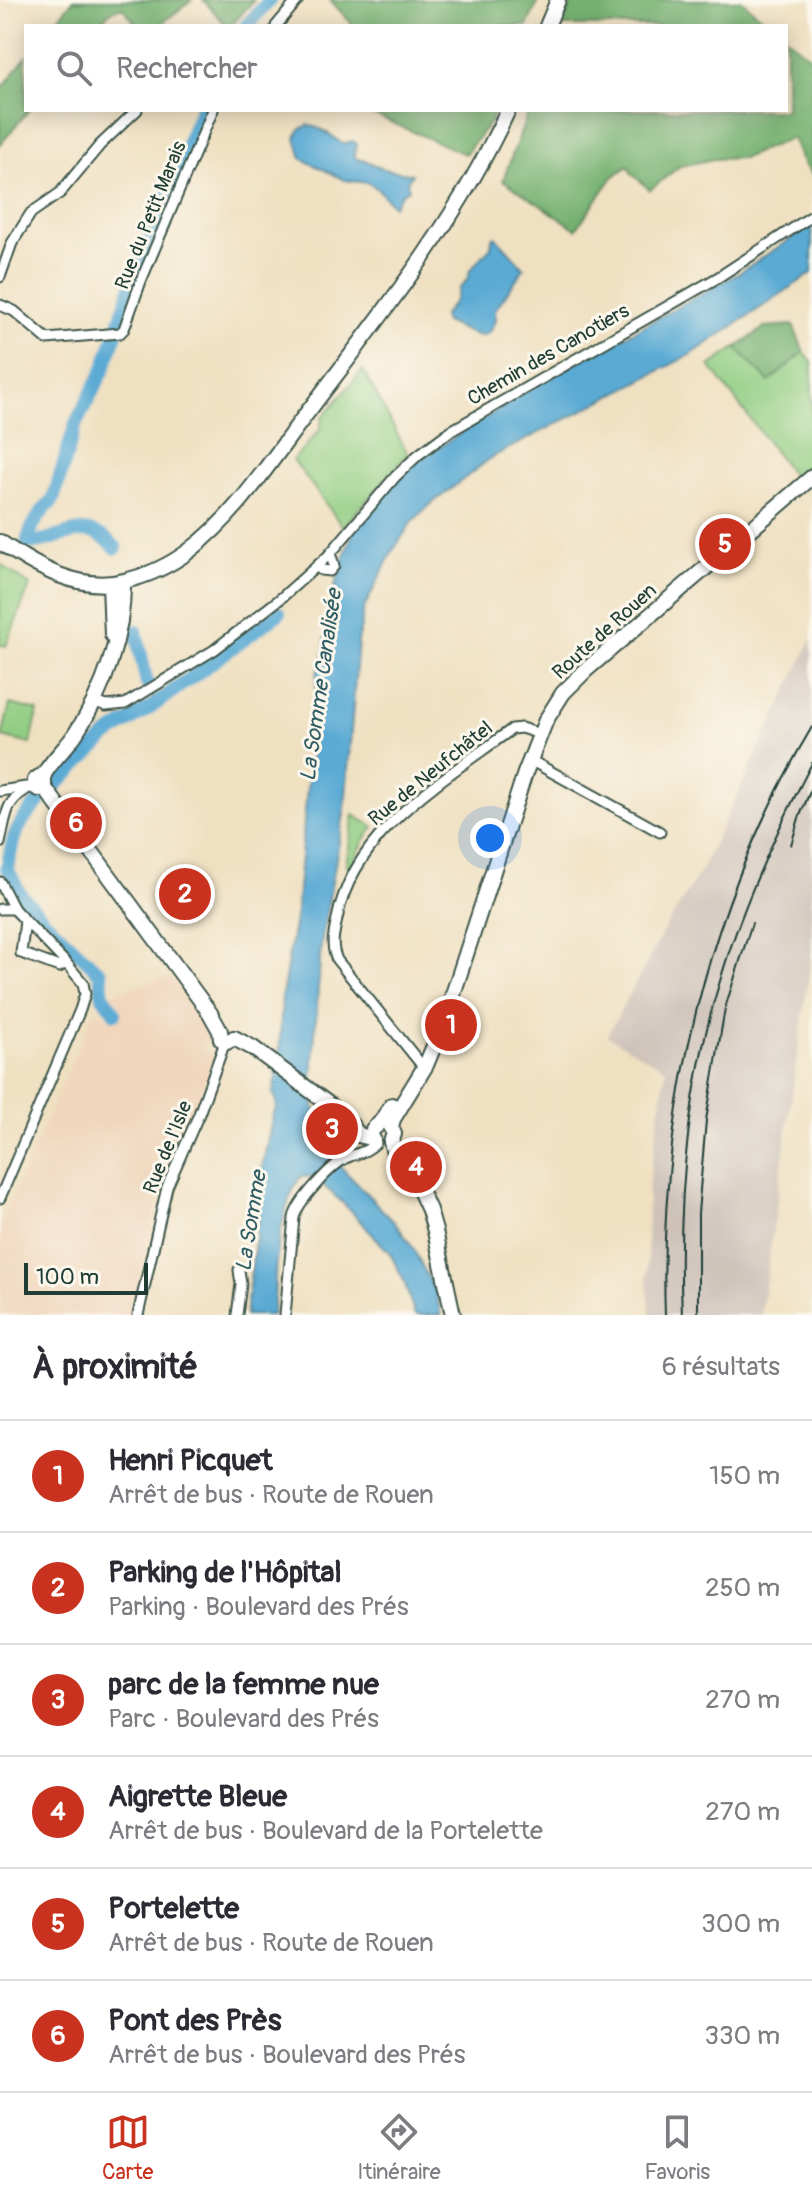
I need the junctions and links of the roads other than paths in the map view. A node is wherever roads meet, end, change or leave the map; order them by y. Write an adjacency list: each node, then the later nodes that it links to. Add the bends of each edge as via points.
1 (298, 0): 3 (street)
2 (558, 0): 4 (main road)
3 (278, 24)
4 (548, 24)
5 (135, 112): 9 (street, via 60,193 31,213 12,243)
6 (212, 112): 10 (street, Rue du Petit Marais, via 124,329 47,339)
7 (507, 112): 14 (main road, via 461,200 413,273 232,509 181,556)
8 (812, 216): 17 (street, Chemin des Canotiers, via 717,278 449,432 395,477 329,555 214,650 125,704)
9 (0, 277)
10 (0, 305)
11 (812, 477): 18 (main road, Route de Rouen, via 575,680)
12 (0, 542): 13 (main road, via 41,567)
13 (81, 581): 14 (main road); 15 (main road)
14 (117, 583): 15 (main road); 16 (main road, via 121,616)
15 (110, 612): 16 (main road)
16 (113, 647): 17 (main road)
17 (94, 701): 20 (main road)
18 (540, 734): 19 (main road, Route de Rouen); 31 (street, Rue de Neufchâtel, via 512,729 422,797 379,835 345,887 333,952)
19 (530, 760): 23 (street); 31 (main road, Route de Rouen, via 434,1047)
20 (37, 784): 21 (street); 22 (street, via 17,794); 30 (main road)
21 (0, 792): 22 (street)
22 (8, 808): 24 (street)
23 (660, 832)
24 (0, 843)
25 (1, 886): 27 (street)
26 (0, 909): 27 (street)
27 (14, 909): 28 (street)
28 (25, 921): 29 (street); 29 (street, via 21,953 59,967)
29 (66, 963): 34 (street, via 83,983 85,994)
30 (226, 1036): 32 (main road, via 244,1042 348,1121); 36 (street, Rue de l'Isle, via 167,1187)
31 (423, 1065): 32 (main road, Route de Rouen)
32 (378, 1135): 33 (street, via 356,1145); 33 (street, via 366,1152); 39 (main road, via 419,1188 433,1221)
33 (347, 1158): 38 (street, via 295,1211)
34 (0, 1198)
35 (239, 1270): 37 (street)
36 (138, 1315)
37 (237, 1315)
38 (285, 1315)
39 (453, 1315)

